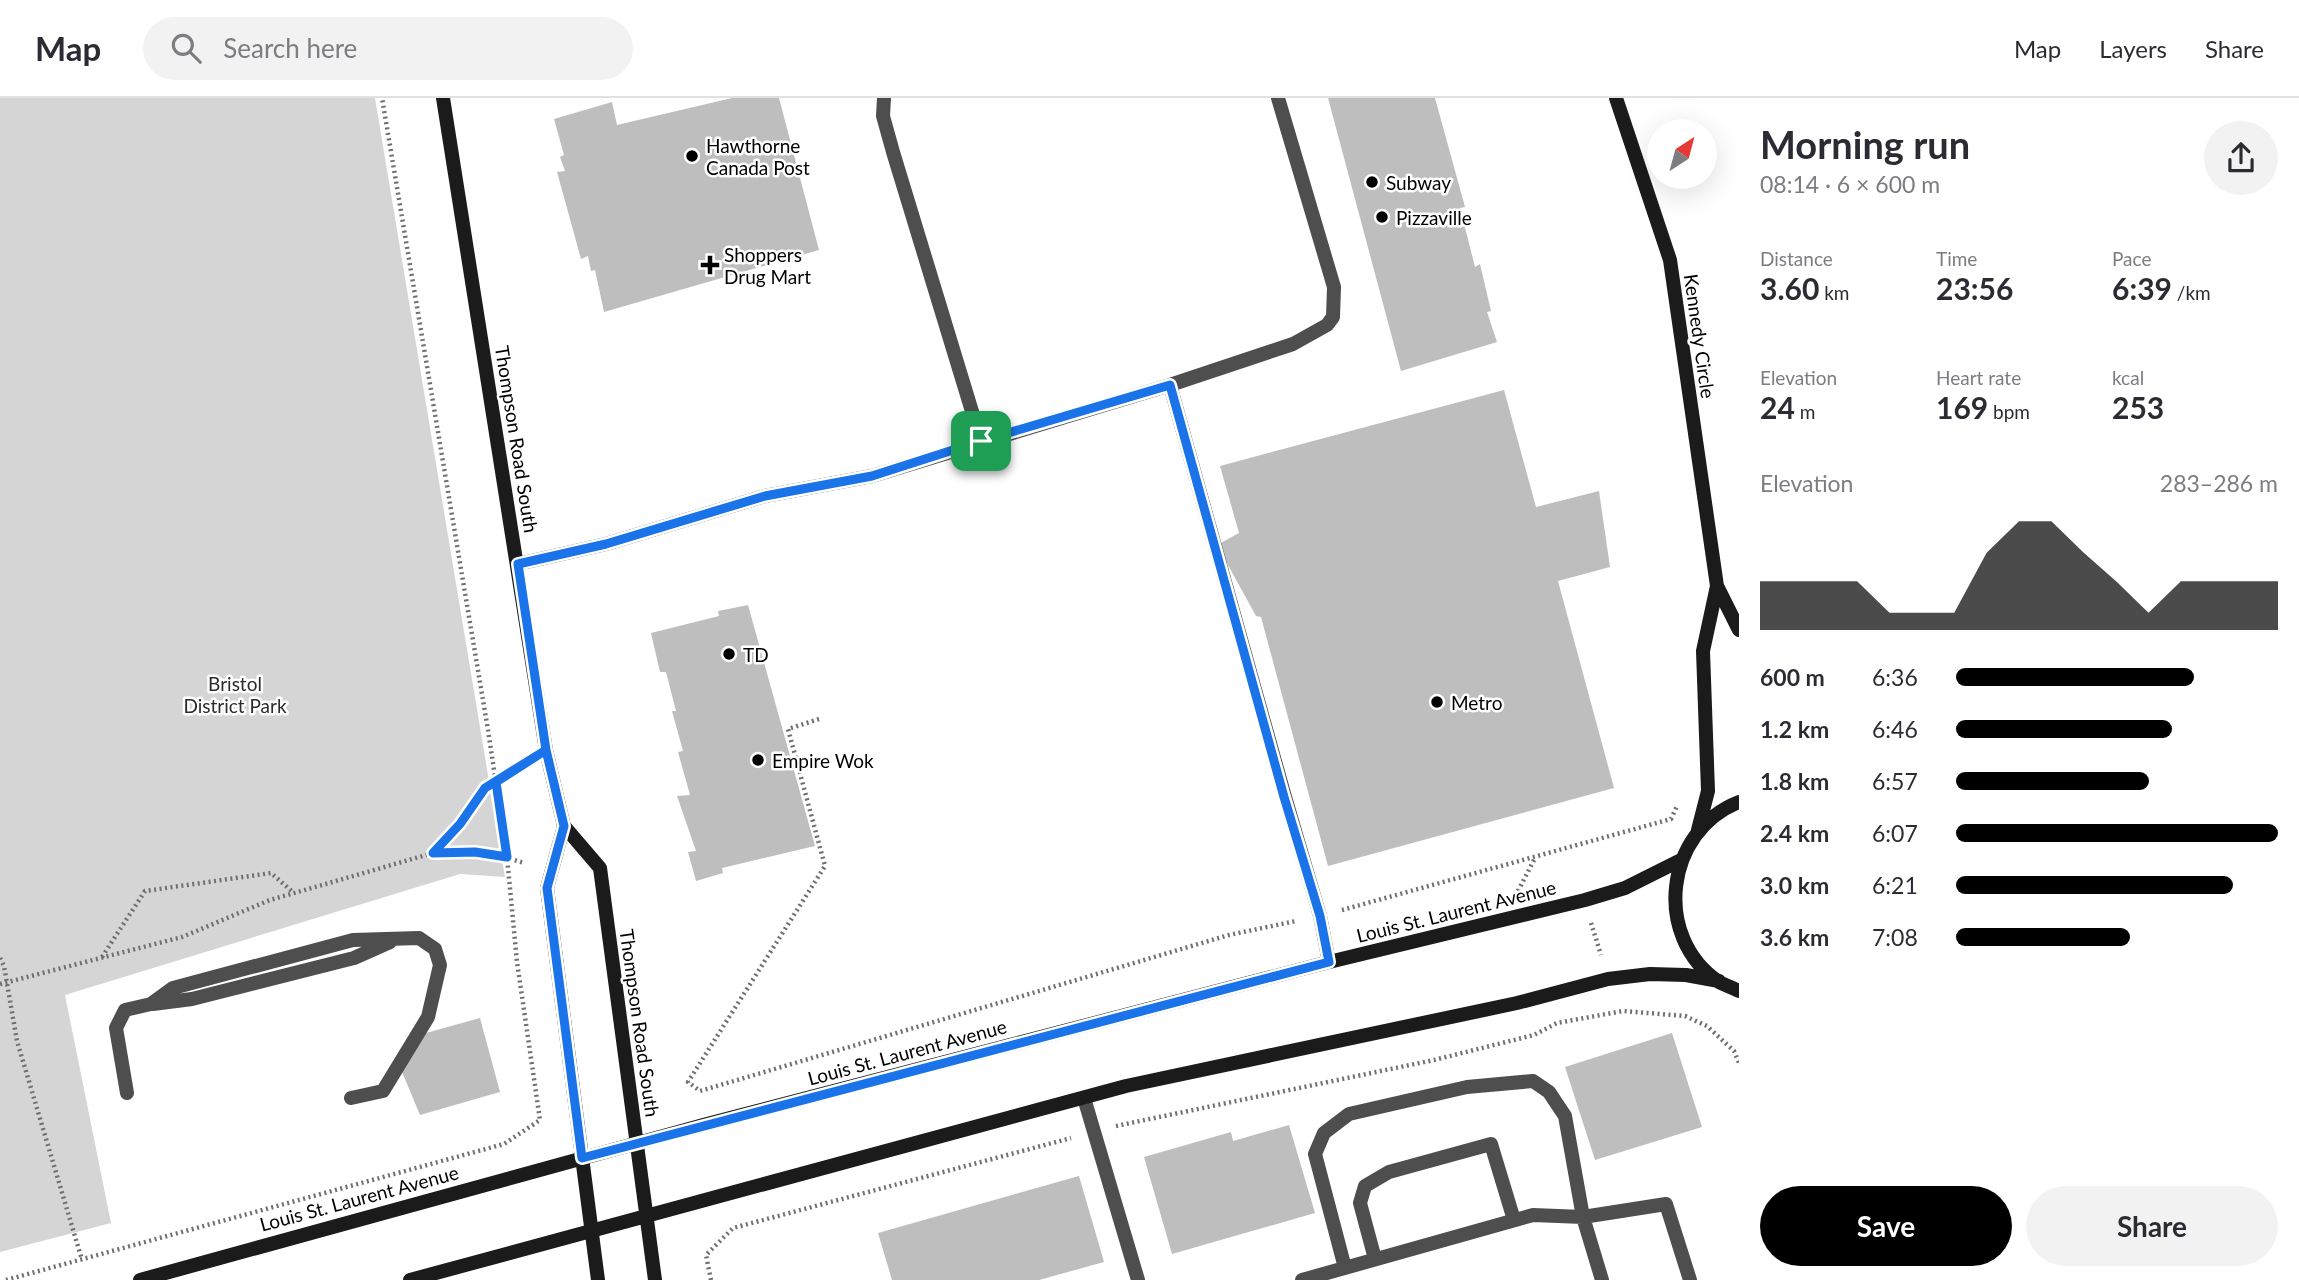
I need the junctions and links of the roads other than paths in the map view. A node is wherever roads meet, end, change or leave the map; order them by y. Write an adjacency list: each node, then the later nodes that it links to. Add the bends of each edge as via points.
1 (443, 98): 7 (main road, Thompson Road South)
2 (884, 98): 6 (lane, via 883,116 893,152)
3 (1279, 98): 5 (lane, via 1334,287 1333,317 1293,344)
4 (1616, 98): 8 (main road, Kennedy Circle, via 1670,260)
5 (1170, 385): 6 (lane); 14 (lane, via 1320,916)
6 (981, 441): 7 (lane, via 872,476 765,496 606,544)
7 (518, 564): 11 (main road, Thompson Road South, via 546,750)
8 (1717, 586): 9 (main road, Kennedy Circle); 12 (main road, Kennedy Circle, via 1703,651 1707,791)
9 (1739, 630)
10 (1739, 802): 12 (main road, via 1724,808)
11 (564, 826): 20 (main road, Thompson Road South, via 600,868); 21 (main road, Thompson Road South, via 547,888)
12 (1698, 830): 13 (main road)
13 (1681, 860): 14 (main road, Louis St. Laurent Avenue, via 1625,888 1585,900); 15 (main road, via 1675,893 1679,927 1695,957)
14 (1329, 962): 20 (main road, Louis St. Laurent Avenue)
15 (1719, 981): 16 (main road); 19 (main road, via 1650,974 1608,979 1505,1006)
16 (1739, 991)
17 (127, 1093): 18 (lane, via 116,1028 125,1010 151,1004 173,988 353,940 419,938 435,949 440,965 428,1017 383,1091)
18 (351, 1098)
19 (1083, 1098): 22 (main road); 32 (lane)
20 (637, 1144): 21 (main road, Louis St. Laurent Avenue); 22 (main road, Thompson Road South)
21 (582, 1158): 25 (main road, Thompson Road South); 28 (main road, Louis St. Laurent Avenue)
22 (647, 1217): 25 (main road); 31 (main road, Thompson Road South)
23 (1583, 1217): 24 (lane, via 1533,1215); 27 (lane, via 1565,1116 1549,1093 1533,1081 1467,1087 1349,1114 1324,1133 1315,1154); 34 (lane); 35 (lane, via 1666,1204)
24 (1514, 1220): 26 (lane); 26 (lane, via 1491,1144 1390,1172 1365,1186 1360,1203)
25 (592, 1231): 29 (main road); 30 (main road, Thompson Road South)
26 (1375, 1259): 27 (lane)
27 (1345, 1268): 33 (lane)
28 (140, 1280)
29 (410, 1280)
30 (598, 1280)
31 (655, 1280)
32 (1138, 1280)
33 (1302, 1280)
34 (1602, 1280)
35 (1690, 1280)

